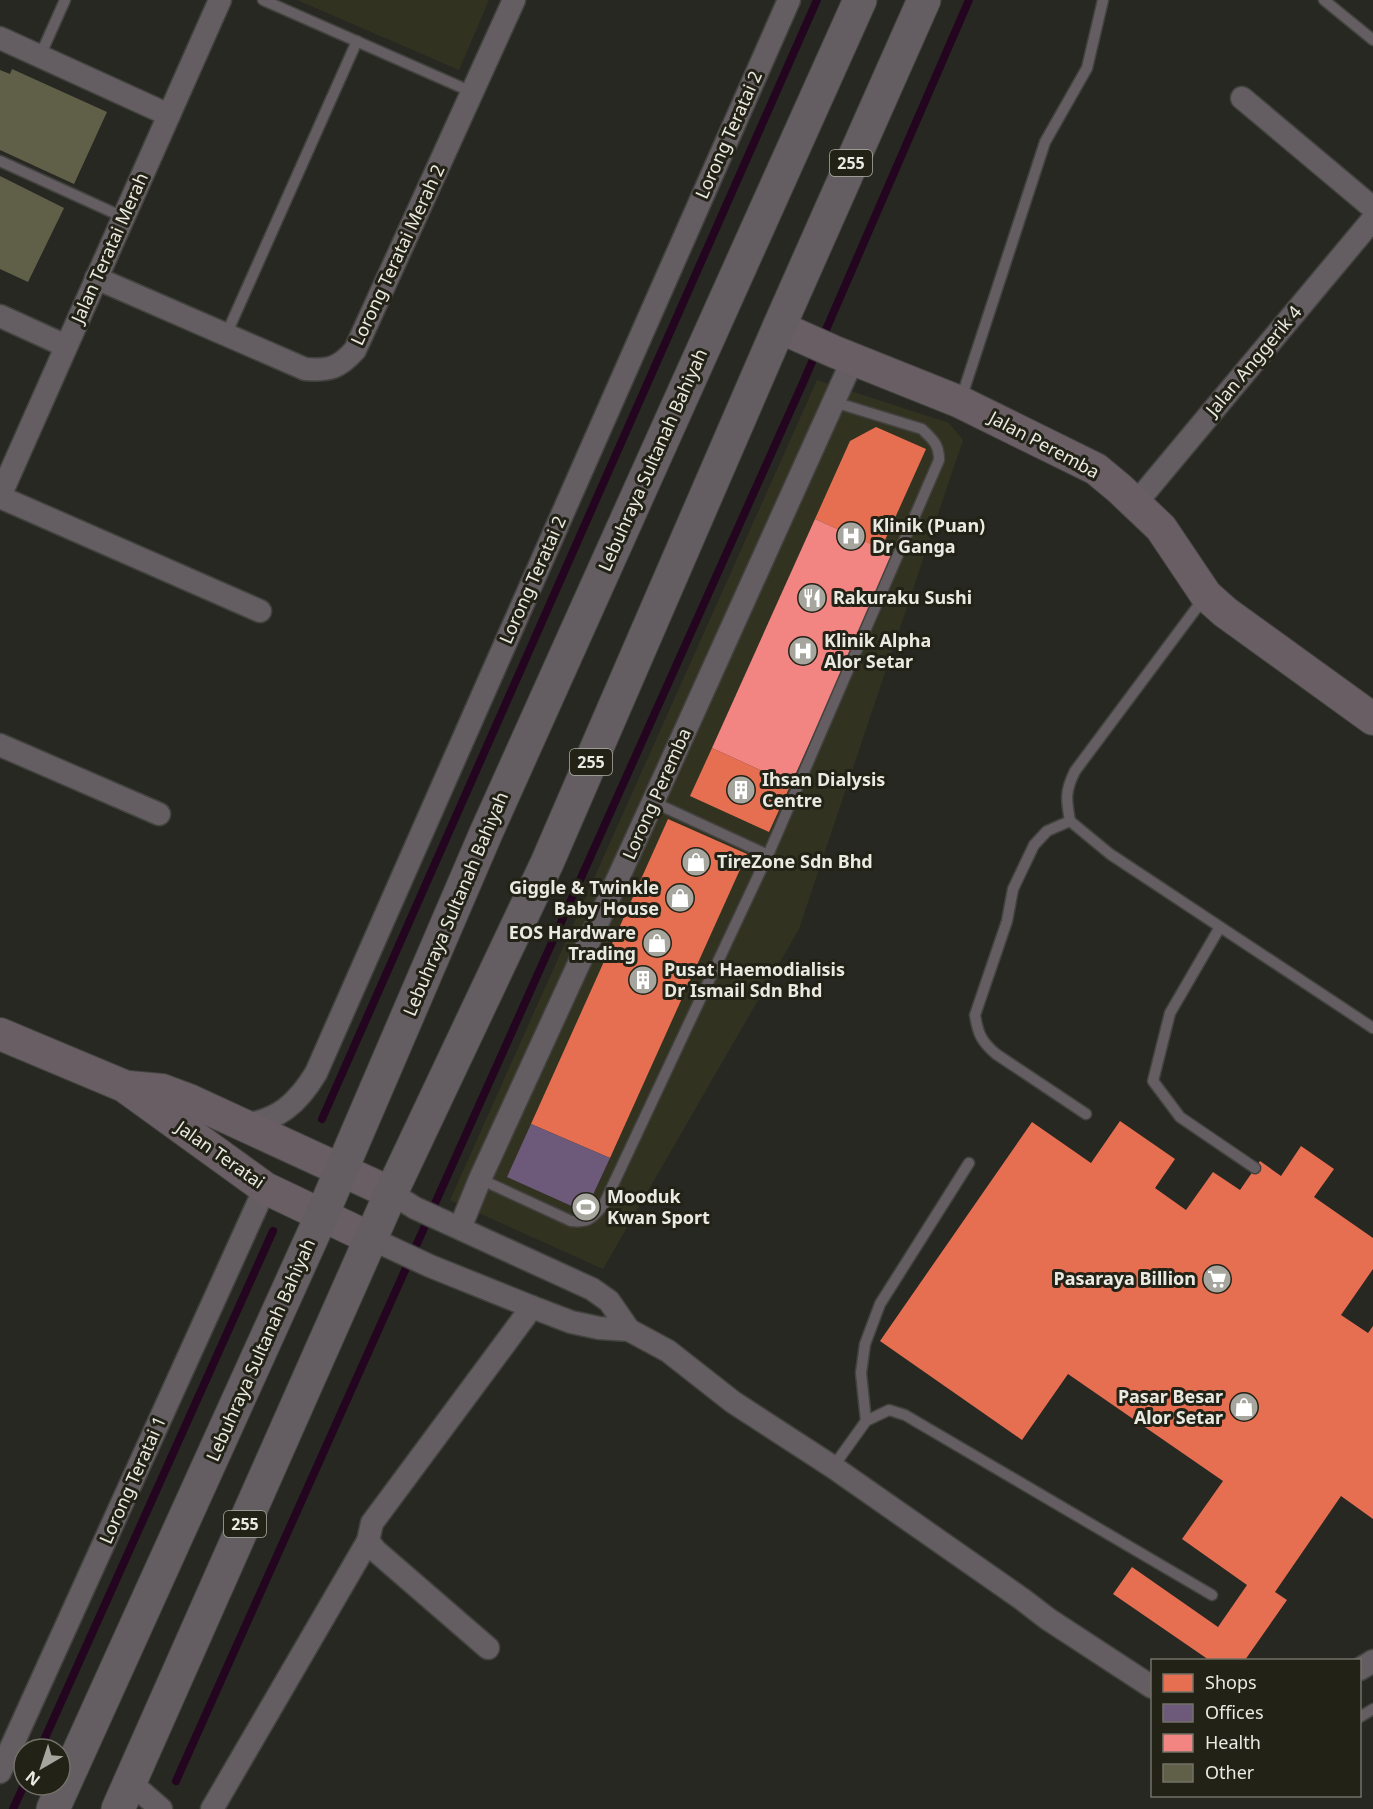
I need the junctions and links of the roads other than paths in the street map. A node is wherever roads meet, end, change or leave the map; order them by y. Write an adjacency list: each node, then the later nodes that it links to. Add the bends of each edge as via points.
1 (65, 0): 13 (lane)
2 (220, 0): 16 (street, Jalan Teratai Merah)
3 (263, 0): 12 (lane)
4 (514, 0): 14 (street, Lorong Teratai Merah 2)
5 (789, 0): 44 (street, Lorong Teratai 2, via 316,1073 289,1107 266,1121)
6 (860, 0): 47 (main road, Lebuhraya Sultanah Bahiyah, via 486,833)
7 (924, 0): 23 (main road, 255)
8 (1103, 0): 28 (lane, via 1087,68 1045,142)
9 (1324, 0): 11 (lane)
10 (0, 38): 13 (street)
11 (1373, 40)
12 (357, 41): 14 (lane); 24 (lane)
13 (40, 56): 16 (street)
14 (472, 92): 24 (street, Lorong Teratai Merah 2, via 355,350 346,360 321,371 305,369)
15 (1242, 98): 18 (street)
16 (169, 115): 19 (street, Jalan Teratai Merah)
17 (0, 161): 19 (lane)
18 (1373, 208)
19 (123, 217): 21 (street, Jalan Teratai Merah)
20 (1373, 219): 30 (street, Jalan Anggerik 4)
21 (96, 278): 24 (street, Lorong Teratai Merah 2); 25 (street, Jalan Teratai Merah)
22 (0, 316): 25 (street)
23 (792, 333): 26 (street, Jalan Peremba); 50 (main road, 255, via 547,863)
24 (226, 335)
25 (66, 346): 29 (street, Jalan Teratai Merah)
26 (844, 356): 27 (street, Lorong Peremba); 28 (street, Jalan Peremba)
27 (834, 402): 35 (street, Lorong Peremba); 38 (lane, via 922,429 939,449 939,460)
28 (960, 402): 30 (street, Jalan Peremba, via 1096,470)
29 (0, 496): 32 (street)
30 (1136, 503): 31 (street, Jalan Peremba, via 1161,528)
31 (1206, 595): 33 (street, Jalan Peremba); 37 (lane, via 1076,771 1067,786)
32 (260, 611)
33 (1373, 719)
34 (0, 746): 36 (street)
35 (653, 802): 38 (lane); 48 (street, Lorong Peremba)
36 (159, 814)
37 (1070, 821): 39 (lane, via 1110,854); 43 (lane, via 1047,831 1035,845 1013,889 1007,921 975,1015 977,1031 996,1054)
38 (768, 855): 48 (lane, via 603,1206 583,1222 572,1221)
39 (1220, 927): 40 (lane); 46 (lane, via 1170,1013 1154,1081 1180,1117)
40 (1373, 1028)
41 (0, 1034): 42 (street, Jalan Teratai)
42 (124, 1086): 44 (street, Jalan Teratai, via 162,1090); 49 (street, Jalan Teratai)
43 (1086, 1114)
44 (242, 1125): 47 (street, Jalan Teratai)
45 (969, 1163): 56 (lane, via 880,1304 865,1344 861,1373)
46 (1256, 1168)
47 (342, 1169): 50 (street, Jalan Teratai); 51 (main road, Lebuhraya Sultanah Bahiyah)
48 (480, 1179): 52 (street, Lorong Peremba)
49 (265, 1188): 51 (street, Jalan Teratai); 62 (street, Lorong Teratai 1)
50 (403, 1200): 52 (street); 53 (main road, 255)
51 (322, 1215): 53 (street, Jalan Teratai); 64 (main road, Lebuhraya Sultanah Bahiyah)
52 (454, 1225): 55 (street, via 592,1289 609,1301)
53 (384, 1245): 54 (street); 63 (main road, 255)
54 (532, 1307): 55 (street, via 572,1322); 58 (street, via 372,1523)
55 (629, 1330): 57 (street, via 668,1351 733,1402)
56 (866, 1421): 57 (lane); 59 (lane, via 889,1410 905,1415)
57 (833, 1467): 61 (street, via 1048,1619)
58 (368, 1540): 60 (street); 66 (street)
59 (1212, 1594)
60 (488, 1648)
61 (1151, 1686)
62 (0, 1772)
63 (124, 1796): 65 (street)
64 (53, 1809)
65 (161, 1809)
66 (212, 1809)

